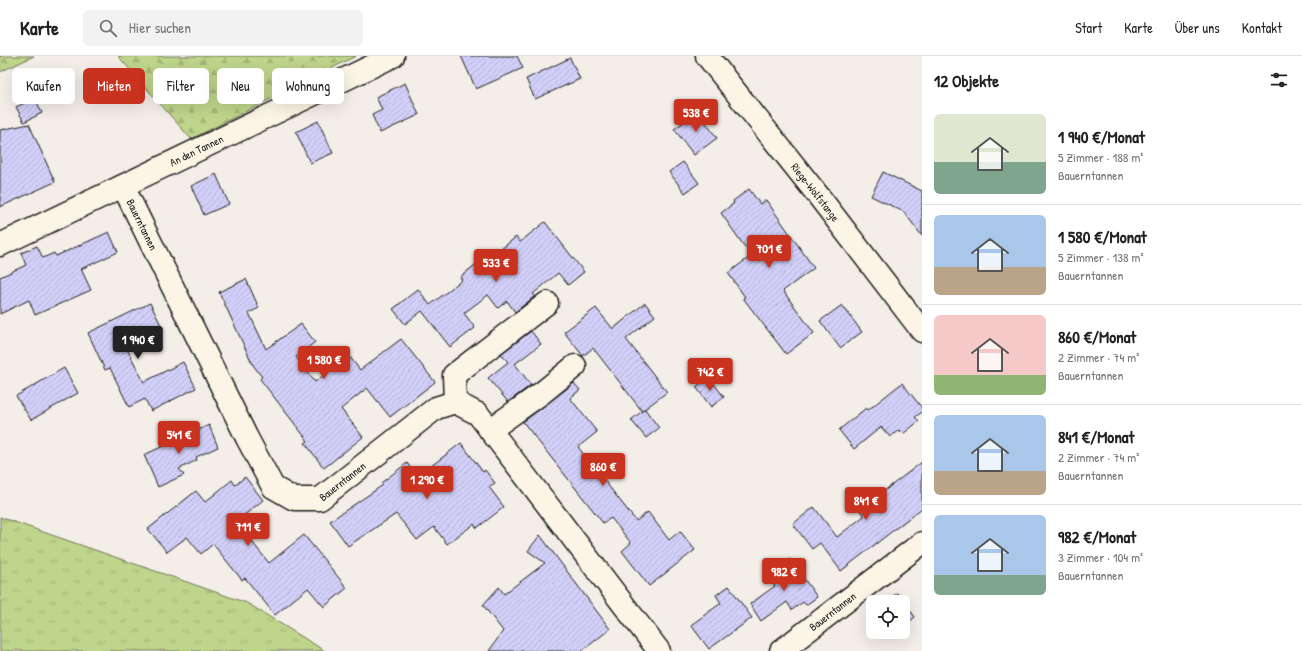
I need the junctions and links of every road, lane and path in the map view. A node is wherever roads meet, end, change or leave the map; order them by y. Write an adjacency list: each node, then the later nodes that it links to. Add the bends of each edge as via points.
1 (393, 56): 3 (street, An den Tannen)
2 (707, 56): 6 (street, Riege-Wolfstange)
3 (123, 186): 4 (street, An den Tannen); 8 (street, Bauerntannen, via 273,487 294,499 320,498 436,408)
4 (0, 245)
5 (547, 303): 8 (street, via 454,375)
6 (922, 331)
7 (575, 366): 9 (street)
8 (455, 402): 9 (street, via 478,414)
9 (490, 430): 11 (street)
10 (922, 544): 12 (street, Bauerntannen)
11 (659, 651)
12 (781, 651)

